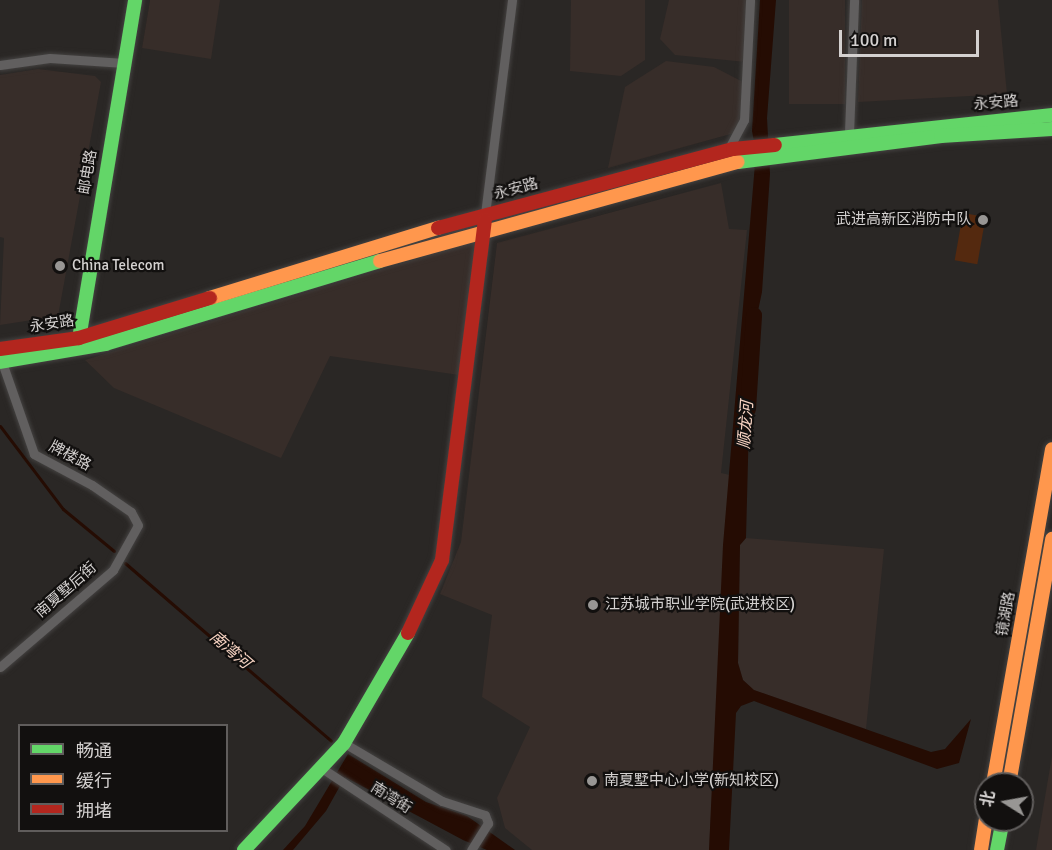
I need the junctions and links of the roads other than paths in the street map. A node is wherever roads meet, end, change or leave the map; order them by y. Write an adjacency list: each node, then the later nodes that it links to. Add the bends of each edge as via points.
1 (135, 0): 5 (street, 邮电路)
2 (512, 0): 12 (street)
3 (750, 0): 11 (street, via 744,120)
4 (854, 0): 9 (street)
5 (124, 63): 6 (street, via 50,58); 14 (street, 邮电路)
6 (0, 66)
7 (1052, 115): 9 (street, 永安路)
8 (1052, 129): 10 (street, 永安路)
9 (849, 133): 10 (street, 永安路)
10 (775, 149): 11 (street)
11 (731, 154): 12 (street, 永安路); 13 (street, 永安路)
12 (485, 214): 13 (street); 14 (street, 永安路)
13 (484, 230): 14 (street, 永安路); 20 (street, via 448,539 390,672)
14 (78, 344): 15 (street, 永安路)
15 (1, 357): 17 (street, 牌楼路, via 34,454 102,492 131,512)
16 (1052, 450): 22 (street, 镜湖路)
17 (138, 525): 19 (street, 南夏墅后街, via 113,570)
18 (1052, 539): 23 (street)
19 (0, 667)
20 (344, 743): 21 (street); 28 (street, via 442,801 485,814 488,823)
21 (326, 772): 26 (street); 27 (street, 南湾街)
22 (995, 772)
23 (1011, 772)
24 (984, 832): 29 (street)
25 (1001, 832): 30 (street)
26 (244, 850)
27 (446, 850)
28 (471, 850)
29 (981, 850)
30 (997, 850)

